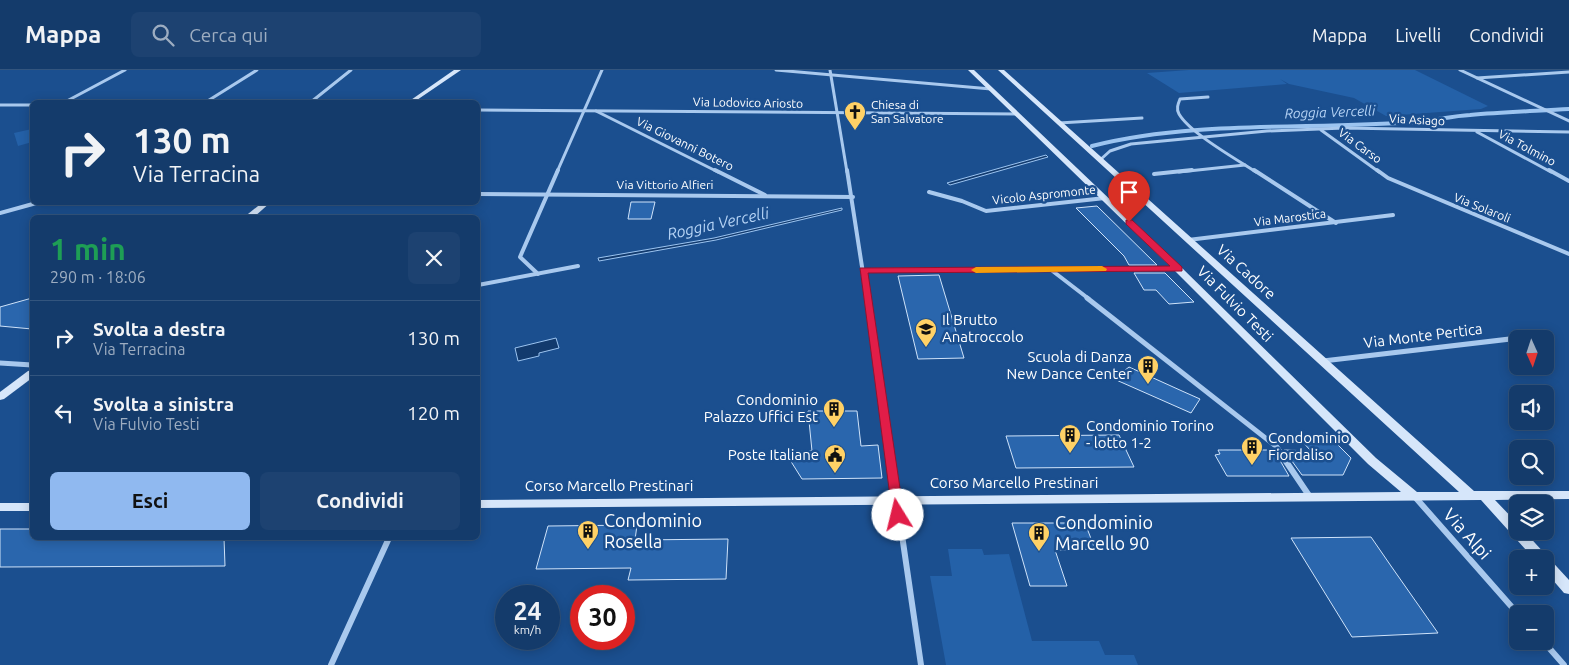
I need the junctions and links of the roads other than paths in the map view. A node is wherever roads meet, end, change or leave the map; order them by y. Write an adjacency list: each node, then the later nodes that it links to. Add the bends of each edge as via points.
1 (124, 70): 16 (street)
2 (257, 70): 17 (street)
3 (351, 70): 18 (street)
4 (458, 70): 19 (street)
5 (602, 70): 23 (street)
6 (776, 70): 12 (street)
7 (830, 70): 12 (street)
8 (972, 70): 14 (street, Via Fulvio Testi)
9 (1001, 70): 29 (street, Via Cadore)
10 (1460, 70): 13 (street)
11 (1569, 72): 13 (street)
12 (831, 75): 14 (street); 25 (street)
13 (1476, 78): 28 (street)
14 (991, 89): 26 (street, Via Fulvio Testi)
15 (1208, 97): 33 (street, via 1178,101 1178,113)
16 (69, 100)
17 (209, 100)
18 (314, 100)
19 (414, 100)
20 (0, 105): 21 (street)
21 (30, 105)
22 (480, 110): 23 (street, Via Lodovico Ariosto)
23 (585, 110): 24 (street, Via Lodovico Ariosto); 41 (street)
24 (594, 110): 25 (street, Via Lodovico Ariosto); 42 (street, Via Giovanni Botero)
25 (838, 112): 26 (street, Via Lodovico Ariosto); 43 (street)
26 (1017, 114): 44 (street, Via Fulvio Testi)
27 (1142, 118): 29 (street)
28 (1569, 121)
29 (1059, 123): 34 (street, Via Cadore)
30 (1321, 130): 31 (street, Via Asiago, via 1376,128); 33 (street, Via Asiago, via 1267,131); 37 (street, Via Carso)
31 (1476, 132): 32 (street, Via Asiago); 38 (street, Via Tolmino)
32 (1569, 132)
33 (1205, 138): 34 (street, Via Asiago, via 1132,144 1116,148); 35 (street)
34 (1100, 160): 51 (street, Via Cadore)
35 (1246, 164): 36 (street); 50 (street)
36 (1154, 174)
37 (1388, 178): 52 (street, Via Solaroli)
38 (1569, 181)
39 (929, 192): 44 (street, Vicolo Aspromonte, via 986,211)
40 (480, 194): 41 (street, Via Vittorio Alfieri)
41 (548, 195): 42 (street, Via Vittorio Alfieri); 57 (street, via 520,257)
42 (768, 196): 43 (street, Via Vittorio Alfieri)
43 (853, 197): 55 (street)
44 (1104, 198): 54 (street, Via Fulvio Testi)
45 (30, 205): 47 (street)
46 (264, 205): 48 (street)
47 (0, 213)
48 (252, 215)
49 (1393, 215): 50 (street, Via Marostica)
50 (1336, 223): 51 (street, Via Marostica)
51 (1188, 240): 60 (street, Via Cadore)
52 (1569, 254)
53 (578, 266): 57 (street)
54 (1178, 269): 56 (street); 66 (street, Via Fulvio Testi, via 1366,455)
55 (863, 270): 56 (street); 69 (street)
56 (1050, 270): 68 (street, via 1277,447)
57 (538, 274): 58 (street)
58 (480, 285)
59 (1509, 338): 60 (street, Via Monte Pertica)
60 (1322, 361): 67 (street, Via Cadore)
61 (0, 363): 62 (street)
62 (30, 365)
63 (30, 374): 64 (street)
64 (0, 397)
65 (1569, 495): 67 (street, Corso Marcello Prestinari)
66 (1414, 496): 67 (street, Corso Marcello Prestinari); 68 (street, Corso Marcello Prestinari); 77 (street, Via Alpi)
67 (1477, 496): 74 (street, Via Cadore)
68 (1310, 497): 69 (street, Corso Marcello Prestinari)
69 (895, 500): 70 (street, Corso Marcello Prestinari); 80 (street)
70 (480, 504)
71 (0, 507): 72 (street)
72 (30, 507)
73 (388, 540): 79 (street)
74 (1533, 550)
75 (1554, 572): 76 (street)
76 (1569, 589)
77 (1510, 605)
78 (1550, 650): 81 (street)
79 (331, 665)
80 (921, 665)
81 (1564, 665)

